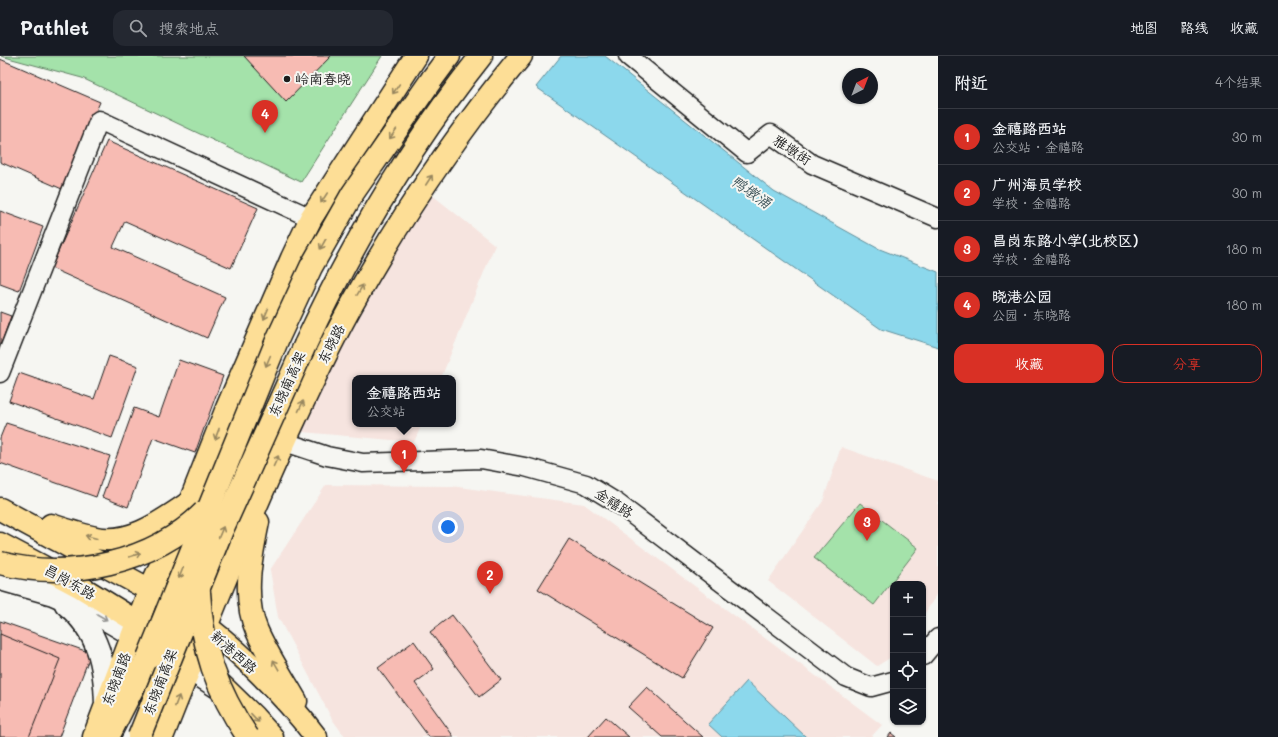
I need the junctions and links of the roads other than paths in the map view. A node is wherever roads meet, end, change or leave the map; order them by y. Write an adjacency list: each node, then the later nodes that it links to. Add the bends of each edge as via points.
1 (416, 56): 7 (main road, one-way to 7)
2 (449, 56): 15 (main road, 东晓南高架, one-way to 15, bridge, via 366,173 324,241 278,338)
3 (481, 56): 9 (main road, 东晓南高架, via 403,165)
4 (520, 56): 6 (main road, 东晓路)
5 (628, 56): 8 (street, 雅墩街, via 747,153 771,134 812,164)
6 (501, 65): 9 (main road, via 455,106 406,170); 12 (main road, 东晓路, one-way to 6, via 349,310)
7 (311, 218): 11 (street, via 99,120); 13 (main road, one-way to 13, via 272,301)
8 (938, 218)
9 (347, 261): 10 (main road, 东晓南高架)
10 (305, 345): 20 (main road, one-way to 10, bridge, via 48,569 92,567 139,553 178,534 207,509 236,474 255,444); 27 (main road, 东晓南高架, one-way to 10, bridge, via 222,530)
11 (0, 373)
12 (285, 442): 14 (main road, 东晓路, one-way to 12); 31 (street, 金禧路, via 326,456 363,463 481,459 525,467 586,484 617,503 846,678 871,687)
13 (209, 454): 14 (street); 16 (main road)
14 (267, 480): 25 (main road, 东晓路); 34 (main road, one-way to 14, via 257,630 252,614 250,569)
15 (217, 484): 27 (main road, 东晓南高架, one-way to 27, bridge); 42 (main road, bridge, via 208,517 198,578 203,636 208,658 223,696)
16 (190, 502): 17 (main road, one-way to 17, via 141,533 118,538 97,538); 22 (main road)
17 (5, 512): 22 (main road)
18 (0, 544): 24 (main road, 昌岗东路, via 79,586)
19 (0, 557): 23 (main road)
20 (0, 563)
21 (0, 579): 23 (main road)
22 (146, 588): 24 (main road); 25 (main road, 新港西路); 27 (main road, via 161,606)
23 (53, 594): 24 (main road, one-way to 24); 33 (main road, via 71,608 92,634 102,657 106,680)
24 (136, 628): 27 (main road); 33 (main road, 东晓南路)
25 (204, 631): 27 (main road); 29 (main road, 东晓路); 30 (main road, 新港西路)
26 (938, 638): 28 (street)
27 (161, 647): 29 (main road); 36 (main road); 37 (main road, 东晓南高架); 38 (main road); 39 (main road, 东晓南高架, bridge); 40 (main road, bridge)
28 (926, 653)
29 (191, 664): 32 (main road); 41 (main road, one-way to 29)
30 (259, 674): 32 (main road); 34 (main road, 新港西路)
31 (890, 682)
32 (237, 700): 43 (main road, one-way to 43)
33 (106, 705): 35 (main road, 东晓南路)
34 (316, 736)
35 (94, 737)
36 (108, 737)
37 (118, 737)
38 (130, 737)
39 (139, 737)
40 (144, 737)
41 (162, 737)
42 (248, 737)
43 (272, 737)

